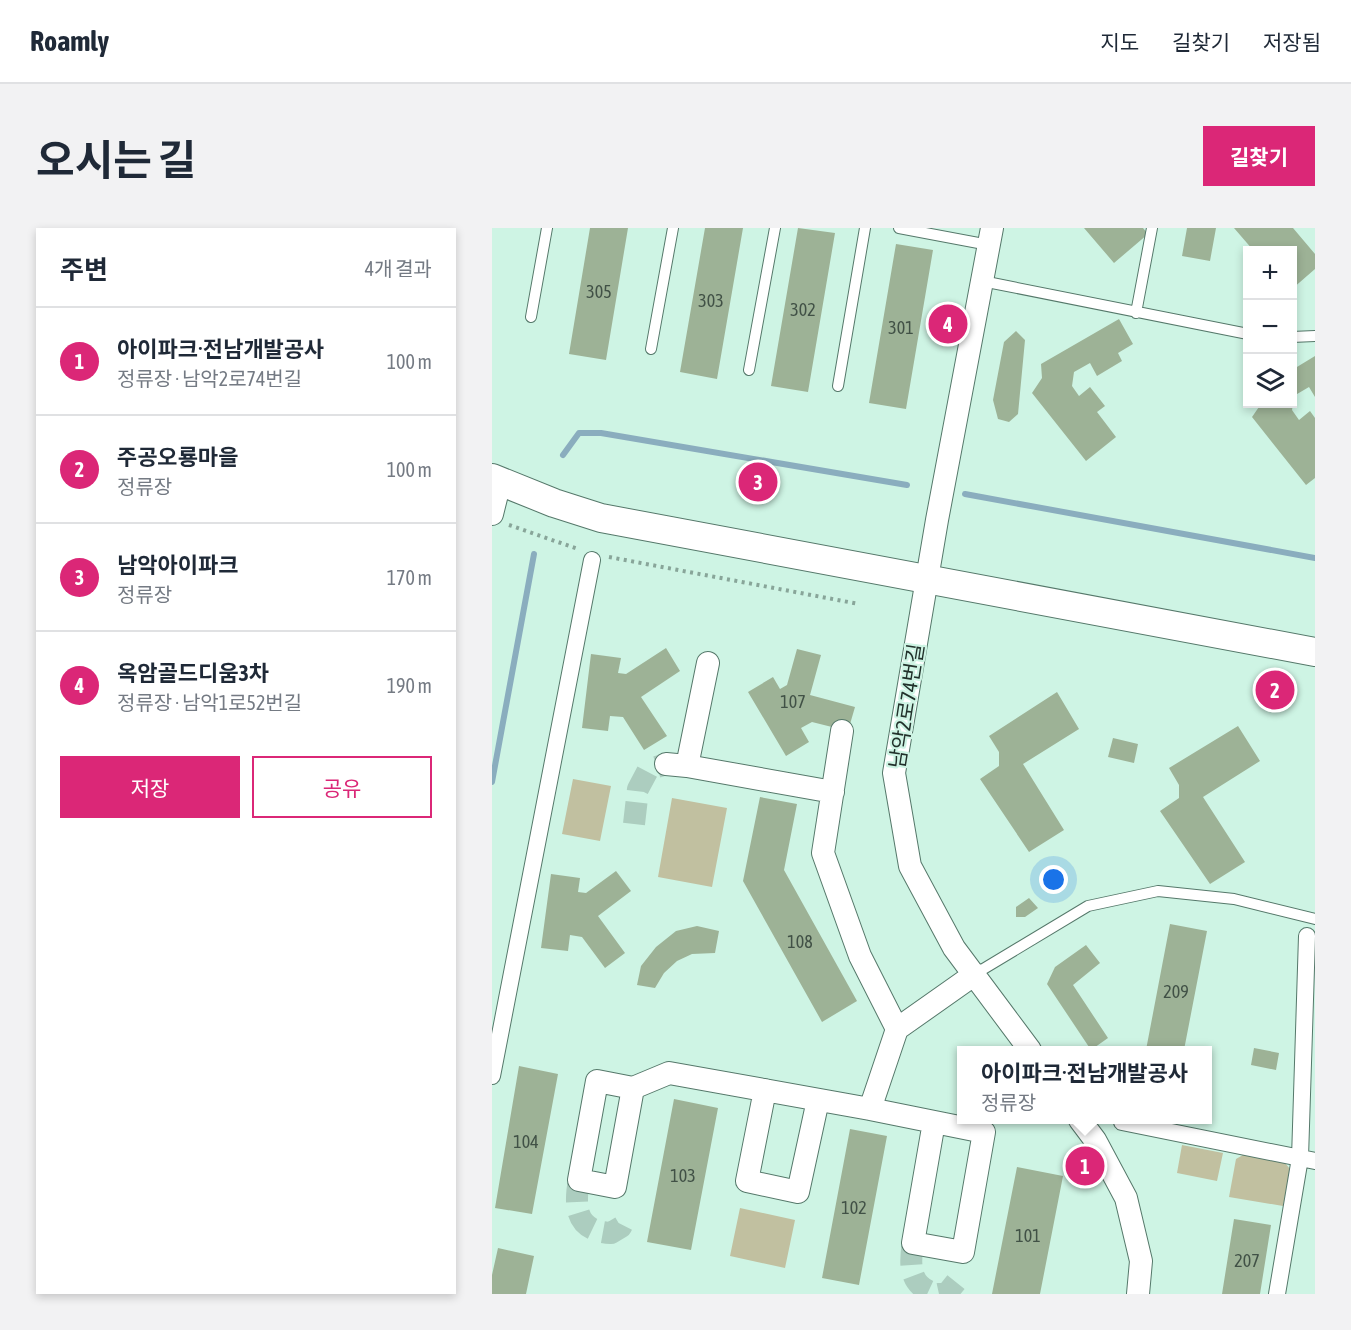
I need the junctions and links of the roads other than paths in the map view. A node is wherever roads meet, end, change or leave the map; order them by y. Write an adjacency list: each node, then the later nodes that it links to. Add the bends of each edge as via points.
1 (547, 228): 10 (lane)
2 (673, 228): 14 (lane)
3 (775, 228): 15 (lane)
4 (865, 228): 16 (lane)
5 (899, 228): 7 (lane)
6 (1152, 228): 9 (lane)
7 (991, 236): 8 (street, 남악2로74번길)
8 (982, 281): 9 (lane); 20 (street, 남악2로74번길)
9 (1136, 313): 11 (lane)
10 (531, 317)
11 (1243, 333)
12 (1315, 336): 13 (lane)
13 (1297, 337)
14 (651, 349)
15 (749, 370)
16 (838, 386)
17 (496, 480): 18 (street); 20 (street, via 601,518)
18 (498, 519)
19 (593, 556): 30 (street)
20 (928, 577): 21 (street); 27 (street, 남악2로74번길, via 894,773 910,866 954,948)
21 (1315, 652)
22 (708, 663): 24 (street, via 677,765)
23 (842, 731): 24 (street)
24 (833, 792): 28 (street, via 823,853 860,956)
25 (1315, 919): 27 (lane, via 1234,899 1158,891 1088,906)
26 (1307, 936): 38 (street)
27 (975, 975): 28 (street); 29 (street, 남악2로74번길)
28 (897, 1029): 34 (street)
29 (1027, 1046)
30 (492, 1076)
31 (633, 1088): 32 (street, via 669,1073)
32 (765, 1090): 33 (street); 33 (street, via 747,1181 798,1191)
33 (818, 1100): 34 (street)
34 (870, 1109): 35 (street)
35 (934, 1122): 35 (street, via 984,1132 963,1252 913,1243)
36 (1084, 1124): 39 (street, via 1126,1198 1141,1261)
37 (1132, 1124): 38 (street)
38 (1308, 1160): 40 (street)
39 (1138, 1294)
40 (1277, 1294)

